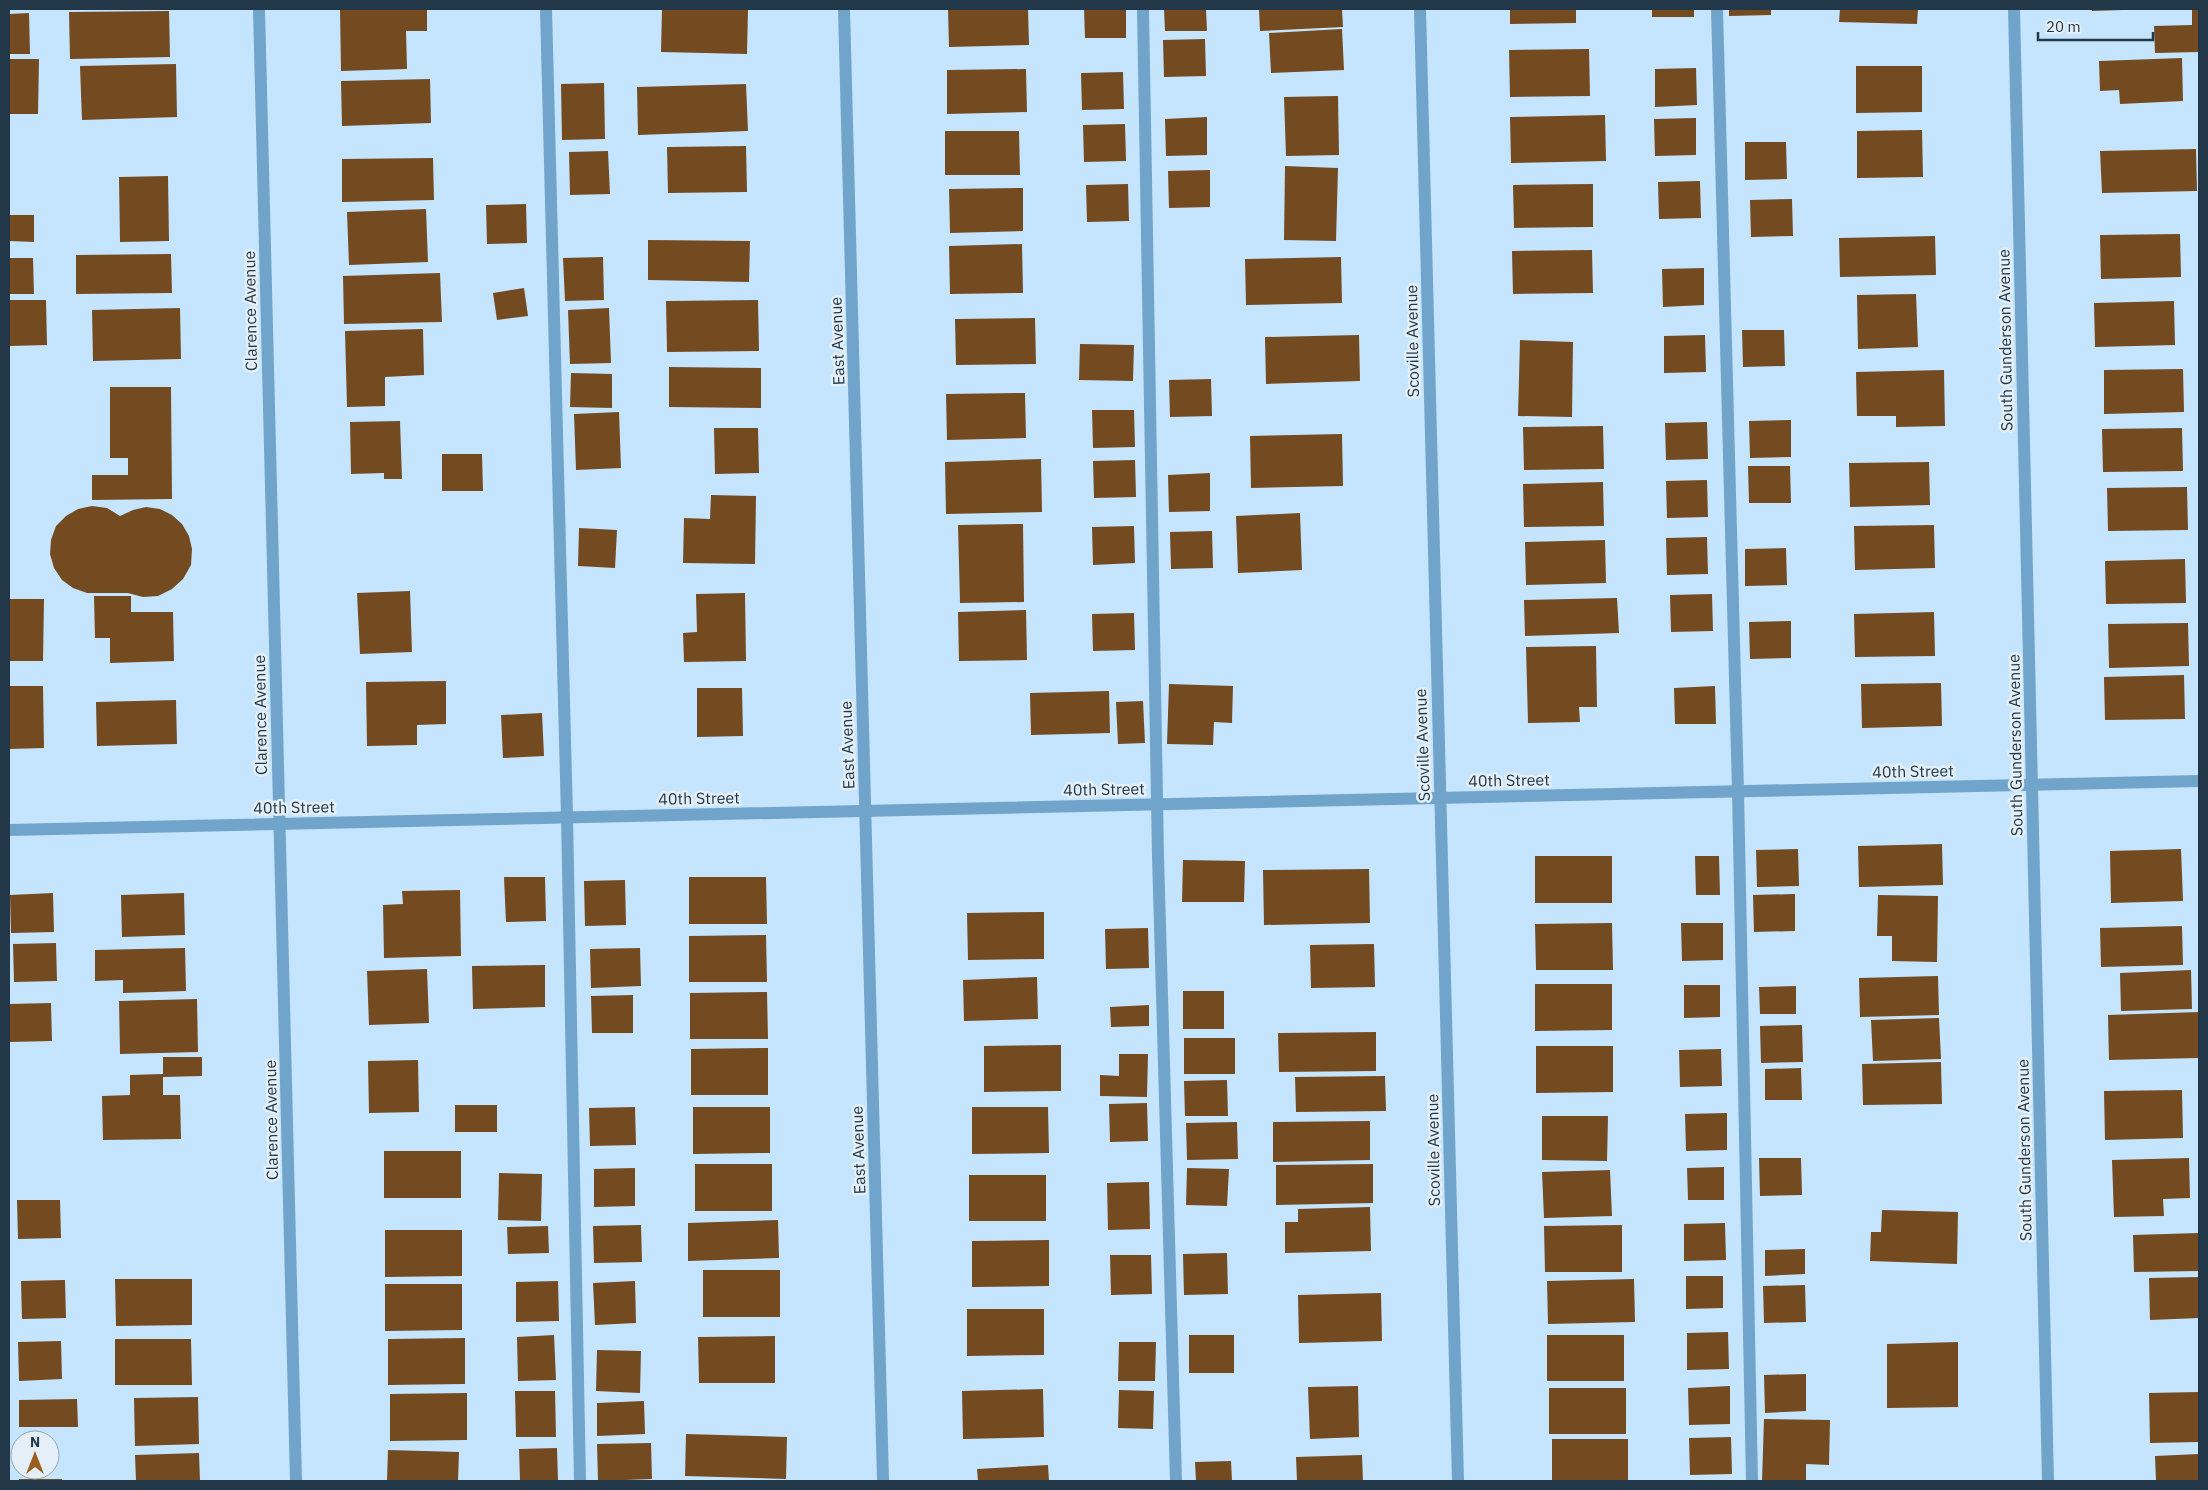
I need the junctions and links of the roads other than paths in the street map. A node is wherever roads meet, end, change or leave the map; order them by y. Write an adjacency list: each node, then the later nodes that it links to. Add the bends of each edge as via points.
1 (258, 9): 15 (street, Clarence Avenue)
2 (546, 9): 14 (street)
3 (844, 9): 13 (street, East Avenue)
4 (1143, 9): 12 (street)
5 (1420, 9): 11 (street, Scoville Avenue)
6 (1717, 9): 10 (street)
7 (2014, 9): 9 (street, South Gunderson Avenue)
8 (2199, 781): 9 (street, 40th Street)
9 (2032, 784): 10 (street, 40th Street); 23 (street, South Gunderson Avenue)
10 (1738, 791): 11 (street, 40th Street); 22 (street)
11 (1440, 798): 12 (street, 40th Street); 21 (street, Scoville Avenue)
12 (1157, 804): 13 (street, 40th Street); 20 (street)
13 (865, 810): 14 (street, 40th Street); 19 (street, East Avenue)
14 (566, 817): 15 (street, 40th Street); 18 (street)
15 (279, 823): 16 (street, 40th Street); 17 (street, Clarence Avenue)
16 (9, 830)
17 (296, 1481)
18 (580, 1481)
19 (883, 1481)
20 (1176, 1481)
21 (1458, 1481)
22 (1752, 1481)
23 (2048, 1481)

